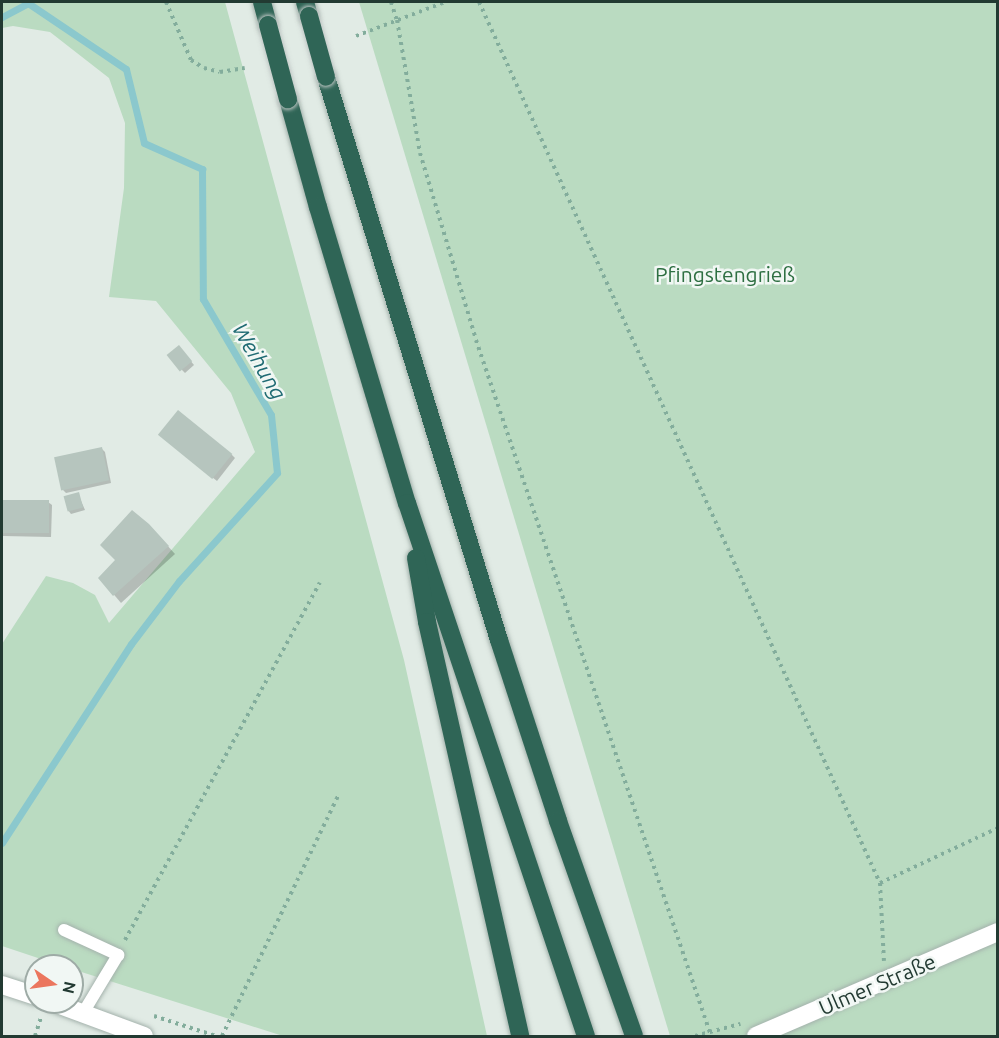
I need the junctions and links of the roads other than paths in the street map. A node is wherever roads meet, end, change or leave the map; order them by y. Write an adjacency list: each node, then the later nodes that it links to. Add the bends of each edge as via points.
1 (262, 2): 3 (highway, bridge, via 318,207)
2 (307, 9): 13 (highway, bridge, via 491,617)
3 (407, 503): 10 (highway); 12 (highway, via 427,622)
4 (64, 930): 8 (lane, via 118,955)
5 (998, 932): 14 (main road, Ulmer Straße)
6 (2, 985): 7 (main road)
7 (24, 995)
8 (84, 1011)
9 (84, 1013): 11 (main road)
10 (583, 1028)
11 (144, 1036)
12 (520, 1036)
13 (634, 1036)
14 (756, 1036)

